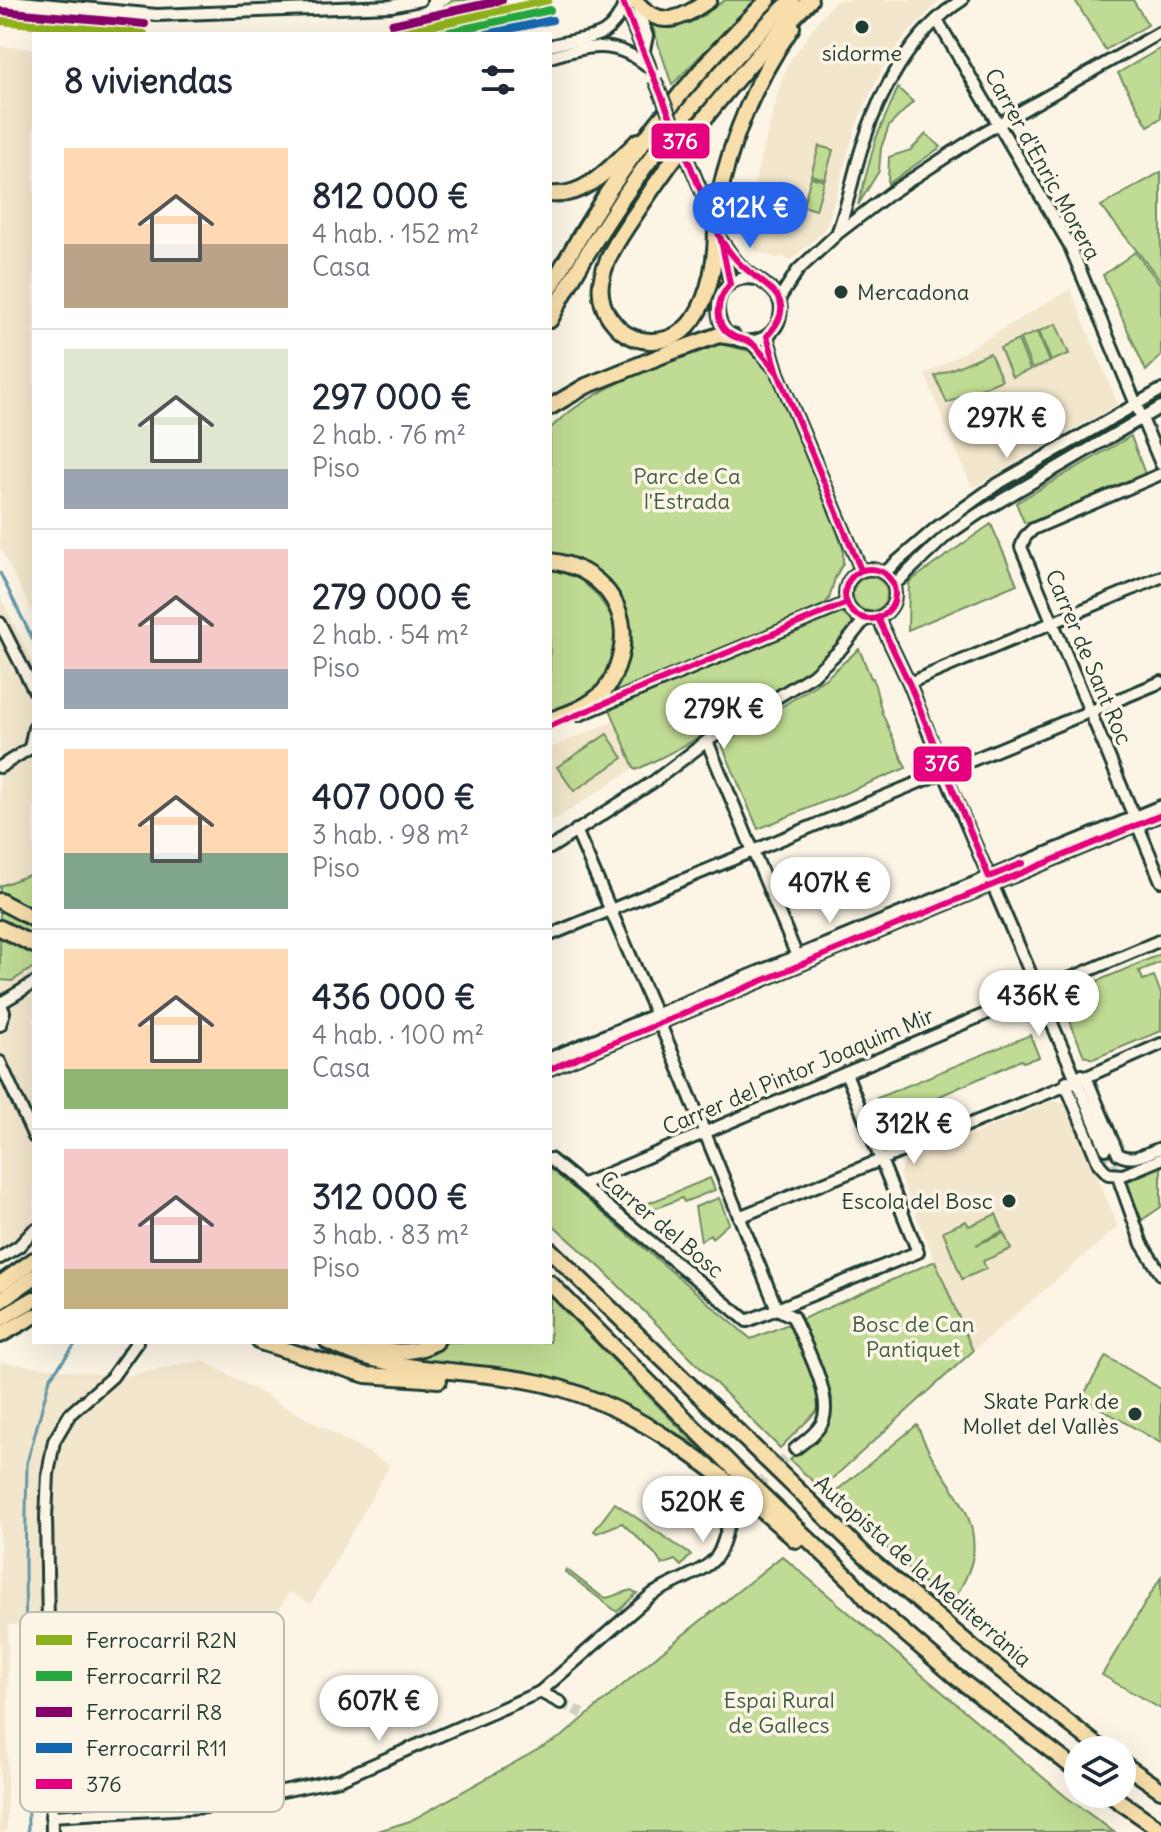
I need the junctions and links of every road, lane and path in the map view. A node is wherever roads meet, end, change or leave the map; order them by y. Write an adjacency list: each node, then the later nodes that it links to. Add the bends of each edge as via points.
1 (0, 0): 2 (street, via 157,15 391,6)
2 (420, 0)
3 (709, 0): 8 (highway, via 672,19 653,17)
4 (768, 0): 14 (highway)
5 (792, 0): 23 (highway, via 708,86 638,175)
6 (811, 0): 17 (highway, via 766,67 749,103 720,189); 17 (highway, via 762,48 675,155 613,250 601,293 613,323 629,336 652,341 683,330 712,277)
7 (962, 0): 9 (street)
8 (629, 2): 11 (street, via 603,34); 13 (street, via 647,36 644,50)
9 (937, 20): 15 (street, Carrer d'Enric Morera); 18 (street, via 907,54 878,107)
10 (1161, 32): 15 (street)
11 (552, 46)
12 (552, 56): 13 (street, via 610,47)
13 (650, 68): 17 (street, bridge)
14 (661, 118): 16 (highway, via 601,176 572,193); 21 (highway)
15 (1000, 125): 18 (street, via 889,194); 30 (street, Carrer d'Enric Morera, via 1069,244)
16 (552, 194)
17 (717, 230): 19 (street); 20 (street)
18 (838, 233): 22 (street, via 798,270)
19 (757, 279): 20 (street); 22 (street)
20 (730, 284): 25 (street, via 718,300 717,314)
21 (552, 286)
22 (779, 299): 24 (street, via 780,316)
23 (552, 316)
24 (767, 336): 26 (street); 28 (street)
25 (733, 337): 26 (street); 27 (highway, via 719,335)
26 (750, 341): 28 (street)
27 (622, 372): 31 (highway); 33 (highway)
28 (778, 373): 38 (street)
29 (1161, 390): 30 (street)
30 (1138, 404): 34 (street, Carrer d'Enric Morera); 39 (street, via 996,485)
31 (552, 406)
32 (1161, 407): 34 (street)
33 (552, 417)
34 (1144, 418): 35 (street, Carrer d'Enric Morera); 41 (street, via 978,514)
35 (1161, 464)
36 (1161, 474): 45 (street, Carrer de Sant Roc, via 1025,537 1021,547)
37 (552, 561): 51 (highway, via 569,563 598,580 622,621 622,648 605,689 582,709)
38 (861, 570): 39 (street); 42 (street, via 846,586)
39 (884, 573): 41 (street)
40 (1161, 577): 45 (street)
41 (894, 585): 44 (street, via 893,604)
42 (847, 603): 43 (street); 52 (street)
43 (866, 618): 44 (street); 54 (street, via 813,675)
44 (878, 618): 48 (street)
45 (1053, 622): 48 (street); 50 (street, Carrer de Sant Roc)
46 (0, 623): 49 (street)
47 (1161, 682): 50 (street)
48 (909, 683): 56 (street)
49 (32, 686)
50 (1091, 711): 56 (street); 59 (street, Carrer de Sant Roc)
51 (552, 719)
52 (552, 725)
53 (32, 738): 55 (street, via 30,748)
54 (707, 741): 60 (street); 62 (street)
55 (0, 767)
56 (944, 772): 62 (street); 64 (street)
57 (1161, 806): 59 (street)
58 (1161, 815): 59 (street)
59 (1136, 821): 63 (street, Carrer de Sant Roc); 64 (street)
60 (576, 830): 61 (street); 66 (street)
61 (552, 847)
62 (753, 851): 66 (street); 72 (street)
63 (1161, 881)
64 (991, 882): 72 (street); 74 (street)
65 (0, 901): 67 (highway)
66 (611, 909): 69 (street); 76 (street)
67 (32, 918)
68 (0, 928): 71 (highway)
69 (552, 934)
70 (1161, 940): 74 (street, Carrer del Pintor Joaquim Mir)
71 (32, 944)
72 (799, 961): 76 (street)
73 (32, 984): 75 (street)
74 (1039, 992): 82 (street, Carrer del Pintor Joaquim Mir); 83 (street)
75 (0, 1002): 77 (street)
76 (658, 1019): 79 (street); 81 (street); 84 (street)
77 (0, 1025)
78 (1161, 1044): 83 (street)
79 (552, 1057)
80 (0, 1062): 85 (street)
81 (552, 1068)
82 (846, 1073): 84 (street, Carrer del Pintor Joaquim Mir); 89 (street)
83 (1075, 1078): 86 (street, via 1118,1154 1135,1158); 87 (street); 88 (street, via 1099,1164 1108,1174 1123,1175); 89 (street)
84 (704, 1131): 92 (street, Carrer del Pintor Joaquim Mir); 93 (street)
85 (32, 1133)
86 (1161, 1148)
87 (1106, 1149)
88 (1161, 1159)
89 (883, 1160): 93 (street); 105 (street, via 918,1252)
90 (552, 1161): 92 (street, Carrer del Bosc)
91 (1120, 1182): 99 (street, via 1142,1244)
92 (583, 1184): 105 (street, Carrer del Bosc, via 747,1321)
93 (739, 1217): 105 (street)
94 (32, 1232): 97 (street)
95 (552, 1238): 116 (highway, via 734,1418)
96 (552, 1252): 116 (highway, Autopista de la Mediterrània)
97 (0, 1258)
98 (32, 1261): 101 (highway)
99 (1161, 1274)
100 (32, 1278): 104 (highway)
101 (0, 1284)
102 (552, 1285): 118 (highway)
103 (32, 1300): 107 (highway)
104 (0, 1301)
105 (777, 1309): 115 (street, via 793,1317 826,1406 822,1422)
106 (32, 1317): 108 (highway)
107 (0, 1319)
108 (0, 1335)
109 (138, 1344): 119 (street, via 112,1377 70,1414 54,1441 48,1474)
110 (266, 1344): 114 (highway, via 366,1375 459,1380)
111 (332, 1344): 114 (highway, via 397,1366)
112 (368, 1344): 113 (highway, via 405,1352)
113 (430, 1344)
114 (498, 1376): 118 (highway, via 572,1392 626,1413)
115 (795, 1449)
116 (777, 1471): 122 (highway, Autopista de la Mediterrània, via 966,1642)
117 (736, 1507): 120 (street, via 717,1556 650,1596)
118 (774, 1513): 123 (highway, via 956,1677)
119 (49, 1612)
120 (540, 1692): 121 (street); 126 (street, via 340,1779)
121 (561, 1703)
122 (1085, 1736)
123 (1064, 1760)
124 (1136, 1773): 125 (highway)
125 (1161, 1790)
126 (284, 1791)
127 (1129, 1808): 131 (highway)
128 (51, 1812): 130 (street)
129 (120, 1812): 130 (street)
130 (51, 1816): 132 (street)
131 (1161, 1830)
132 (52, 1832)

